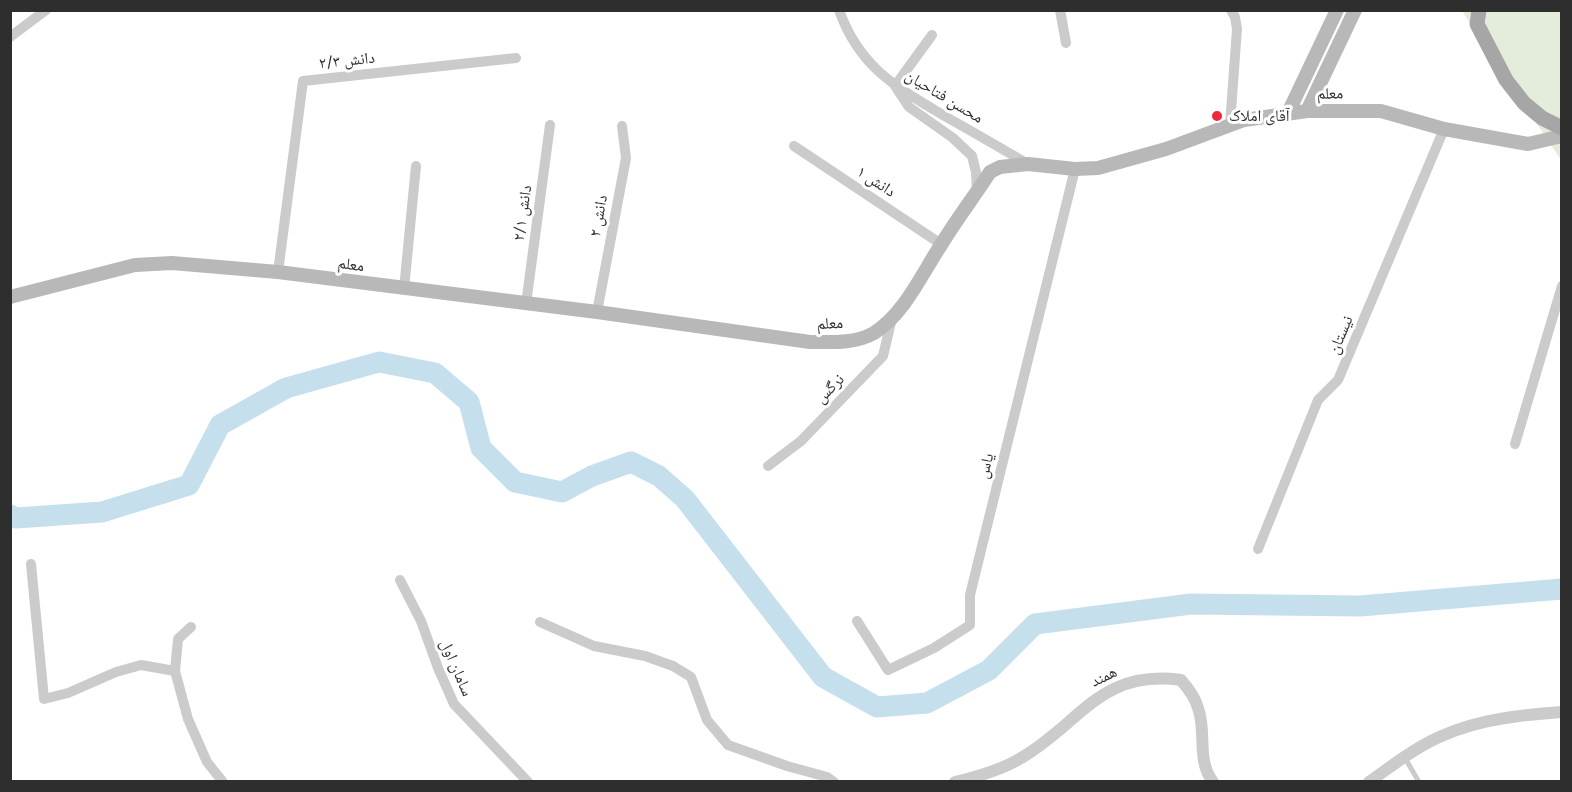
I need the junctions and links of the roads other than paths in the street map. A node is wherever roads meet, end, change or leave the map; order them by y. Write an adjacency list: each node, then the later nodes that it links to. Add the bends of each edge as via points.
1 (46, 10): 9 (street)
2 (839, 10): 12 (street, محسن فتاحیان, via 847,33)
3 (1060, 10): 10 (street)
4 (1231, 10): 16 (street, via 1237,29)
5 (1337, 10): 14 (main road)
6 (1355, 10): 13 (main road)
7 (1476, 15): 18 (main road, via 1506,80 1524,103)
8 (932, 35): 12 (street)
9 (10, 37)
10 (1066, 43)
11 (516, 58): 27 (street, دانش ۲/۳, via 303,81)
12 (895, 86): 22 (street, محسن فتاحیان); 25 (street, via 909,107 972,156)
13 (1307, 111): 14 (main road, معلم); 19 (main road, معلم, via 1381,111)
14 (1288, 113): 16 (main road, معلم)
15 (550, 125): 31 (street, دانش ۲/۱)
16 (1230, 125): 24 (main road, معلم, via 1155,152 1098,168)
17 (622, 126): 32 (street, دانش ۲, via 626,158)
18 (1562, 128)
19 (1444, 129): 20 (main road, معلم, via 1528,144); 36 (street, نیستان, via 1338,380 1318,400)
20 (1562, 136)
21 (794, 146): 26 (street, دانش ۱)
22 (1029, 165): 24 (main road, معلم); 25 (main road, معلم, via 999,166 990,172)
23 (416, 166): 29 (street)
24 (1075, 169): 39 (street, یاس, via 970,595 970,625 888,670)
25 (977, 193): 26 (main road, معلم)
26 (941, 244): 33 (main road, معلم)
27 (278, 272): 29 (main road, معلم); 30 (main road, معلم, via 172,263 135,265)
28 (1562, 286): 34 (street)
29 (404, 289): 31 (main road, معلم)
30 (10, 297)
31 (526, 304): 32 (main road, معلم)
32 (597, 312): 33 (main road, معلم, via 810,342 845,342 872,334)
33 (892, 318): 35 (street, نرگس, via 883,356 801,441)
34 (1515, 444)
35 (768, 466)
36 (1258, 549)
37 (31, 564): 42 (street, via 44,699 141,665)
38 (400, 580): 46 (street, سامان اول, via 422,621 454,705)
39 (857, 621)
40 (540, 622): 47 (street, via 594,646 673,666 691,677 707,720 728,745)
41 (191, 627): 42 (street, via 178,639)
42 (175, 671): 45 (street, via 188,719 207,762)
43 (1562, 712): 44 (street, via 1476,723 1442,735)
44 (1404, 757): 50 (street); 51 (lane)
45 (223, 782)
46 (528, 782)
47 (834, 782)
48 (955, 782): 49 (street, همند, via 1019,760 1098,696 1123,684 1163,677 1181,680 1199,708 1202,750)
49 (1213, 782)
50 (1369, 782)
51 (1419, 782)

